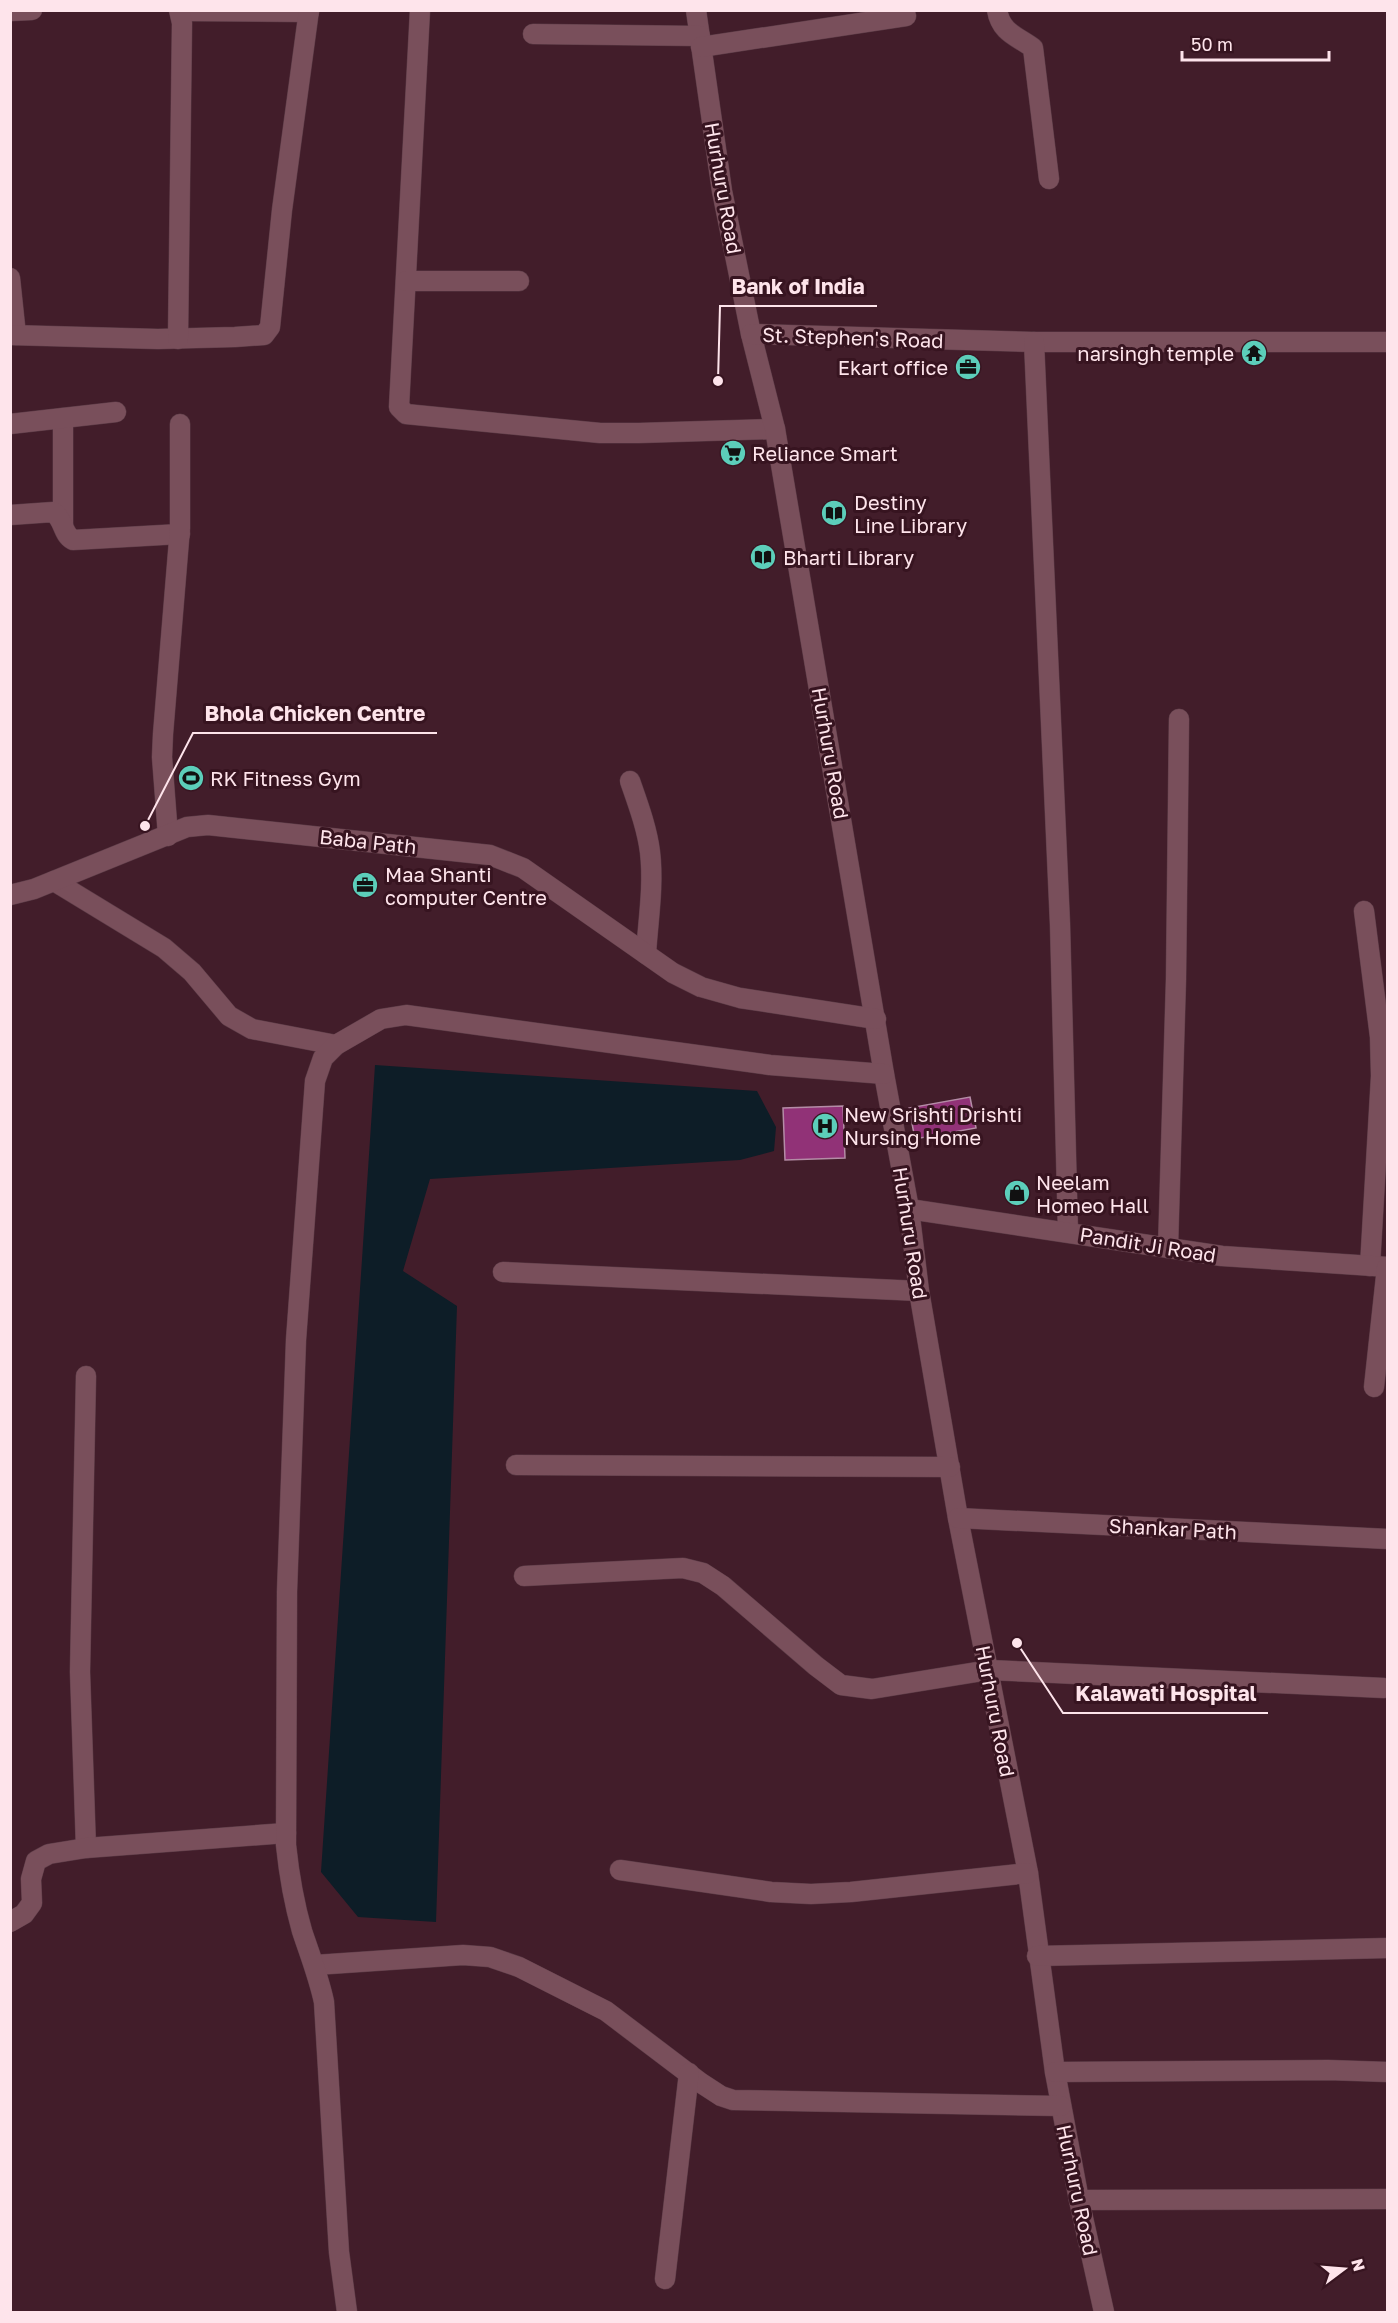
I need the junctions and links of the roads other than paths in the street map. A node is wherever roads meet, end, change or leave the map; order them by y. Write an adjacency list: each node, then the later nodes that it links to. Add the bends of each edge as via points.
1 (32, 10): 5 (street)
2 (420, 10): 13 (street)
3 (696, 10): 10 (street, Hurhuru Road)
4 (997, 10): 11 (street, via 1006,32 1033,48)
5 (10, 11)
6 (179, 11): 7 (street); 17 (street, via 182,23)
7 (309, 11): 17 (street, via 270,327 264,335)
8 (906, 16): 10 (street)
9 (533, 34): 10 (street)
10 (701, 42): 15 (street, Hurhuru Road, via 722,191)
11 (1048, 179)
12 (10, 278): 16 (street)
13 (406, 281): 14 (street); 24 (street, via 399,406 406,414 600,433)
14 (519, 281)
15 (751, 334): 18 (street, St. Stephen's Road); 24 (street, Hurhuru Road)
16 (13, 335): 17 (street)
17 (178, 339)
18 (1034, 342): 19 (street, St. Stephen's Road); 39 (street, via 1060,924)
19 (1388, 342)
20 (116, 412): 21 (street)
21 (63, 418): 22 (street); 26 (street)
22 (10, 424)
23 (180, 424): 27 (street)
24 (775, 429): 35 (street, Hurhuru Road)
25 (10, 515): 26 (street, via 53,512)
26 (63, 524): 27 (street, via 73,540)
27 (180, 534): 30 (street, via 162,757)
28 (1179, 719): 40 (street)
29 (630, 781): 34 (street, via 650,852)
30 (168, 836): 31 (street, Baba Path); 34 (street, Baba Path, via 188,827 208,825 490,855 523,868)
31 (54, 881): 32 (street, Baba Path); 36 (street, via 164,948 192,972 229,1016 252,1029)
32 (10, 895)
33 (1364, 911): 41 (street, via 1380,1037)
34 (646, 954): 35 (street, Baba Path, via 701,987 740,998)
35 (876, 1019): 37 (street, Hurhuru Road)
36 (336, 1045): 37 (street, via 381,1019 406,1015 770,1065); 53 (street, via 323,1058 315,1082 296,1340 287,1592)
37 (884, 1074): 38 (street, Hurhuru Road)
38 (909, 1209): 39 (street, Pandit Ji Road); 43 (street, Hurhuru Road)
39 (1068, 1232): 40 (street, Pandit Ji Road)
40 (1168, 1248): 41 (street, Pandit Ji Road, via 1222,1256)
41 (1382, 1266): 45 (street)
42 (502, 1272): 43 (street)
43 (919, 1291): 47 (street, Hurhuru Road)
44 (86, 1376): 54 (street, via 80,1672)
45 (1374, 1387)
46 (516, 1465): 47 (street)
47 (950, 1467): 48 (street, Hurhuru Road)
48 (958, 1518): 49 (street, Shankar Path); 51 (street, Hurhuru Road)
49 (1388, 1539)
50 (524, 1576): 51 (street, via 683,1568 703,1573 841,1685 872,1689)
51 (988, 1670): 52 (street); 56 (street, Hurhuru Road)
52 (1384, 1688)
53 (286, 1833): 54 (street); 60 (street, via 289,1875)
54 (86, 1848): 57 (street, via 49,1854 36,1861 31,1879 32,1903 24,1914)
55 (620, 1870): 56 (street, via 771,1892 811,1894)
56 (1028, 1873): 59 (street, Hurhuru Road)
57 (10, 1922)
58 (1388, 1948): 59 (street)
59 (1037, 1956): 61 (street, Hurhuru Road)
60 (315, 1965): 63 (street, via 464,1955 490,1957 519,1967 606,2011); 68 (street, via 324,2002 339,2252)
61 (1055, 2072): 62 (street); 64 (street, Hurhuru Road)
62 (1388, 2072)
63 (689, 2073): 64 (street, via 721,2096 739,2101); 67 (street)
64 (1061, 2106): 66 (street, Hurhuru Road)
65 (1388, 2199): 66 (street)
66 (1079, 2200): 69 (street, Hurhuru Road)
67 (665, 2279)
68 (347, 2313)
69 (1104, 2313)

